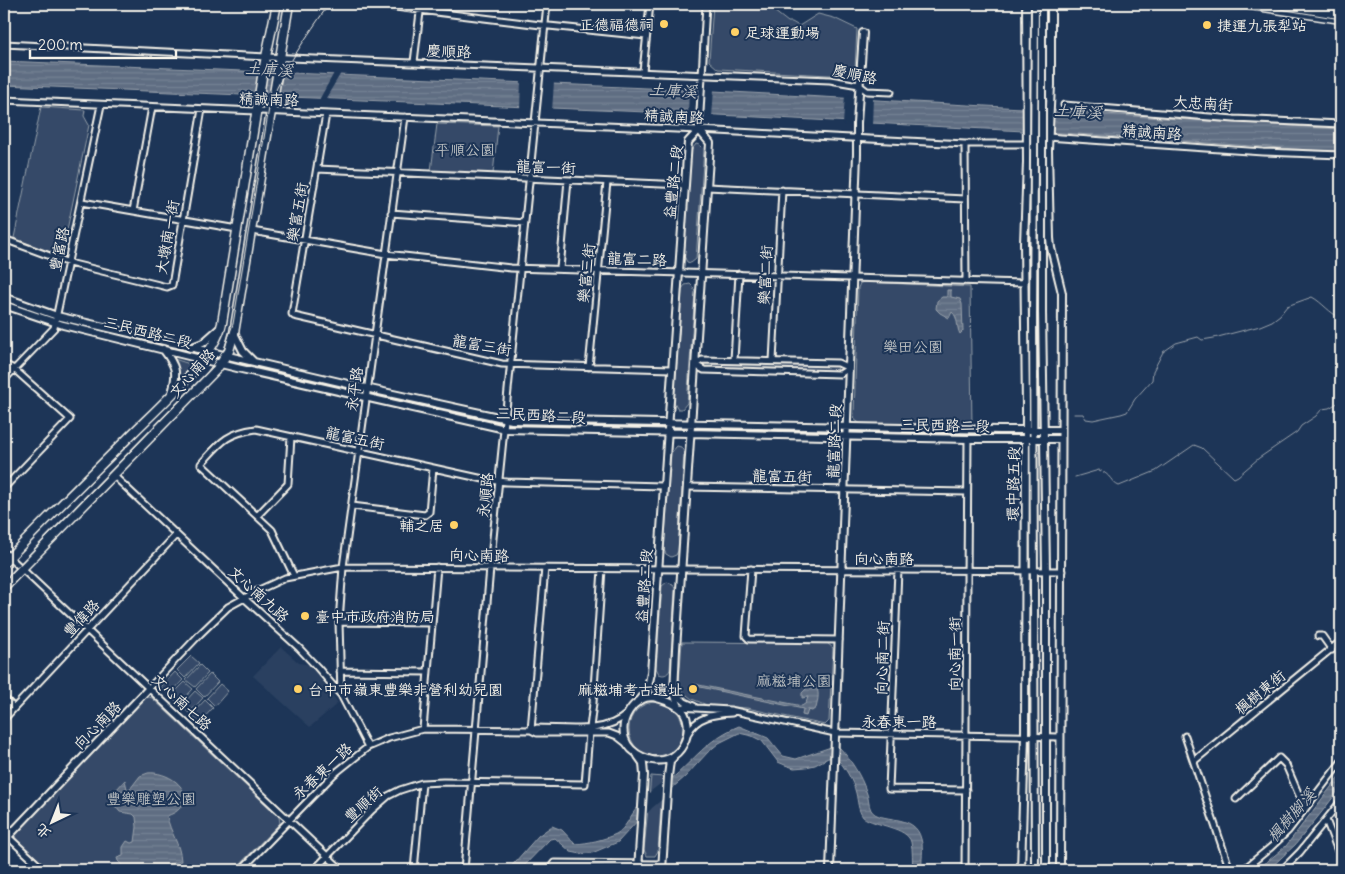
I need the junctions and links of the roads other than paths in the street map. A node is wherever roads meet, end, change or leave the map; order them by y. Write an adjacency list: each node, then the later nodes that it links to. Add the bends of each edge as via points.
1 (277, 4): 22 (main road)
2 (288, 4): 23 (main road)
3 (371, 4): 15 (street)
4 (421, 4): 15 (street)
5 (547, 4): 18 (street)
6 (650, 4): 20 (street)
7 (707, 4): 27 (street)
8 (1026, 4): 30 (street, 環中路五段)
9 (1030, 4): 30 (street)
10 (1036, 4): 112 (street, 環中路五段, bridge)
11 (1042, 4): 113 (street, 環中路五段, bridge)
12 (1050, 4): 43 (street)
13 (1244, 4): 17 (main road)
14 (1298, 4): 16 (main road)
15 (420, 10): 18 (street); 24 (street)
16 (1341, 11)
17 (1341, 19)
18 (545, 25): 20 (street); 25 (street)
19 (862, 33): 28 (street, 龍富路二段)
20 (646, 36): 26 (street)
21 (4, 44): 22 (street, 慶順路)
22 (266, 57): 23 (street, 慶順路); 36 (main road, 文心南路)
23 (280, 57): 24 (street, 慶順路); 37 (main road, 文心南路)
24 (414, 62): 25 (street, 慶順路)
25 (540, 68): 26 (street, 慶順路); 40 (street, 永順路)
26 (643, 72): 27 (street, 慶順路)
27 (703, 74): 28 (street, 慶順路, via 830,80); 42 (street)
28 (859, 88): 29 (street, 慶順路); 44 (street, 龍富路二段)
29 (891, 92)
30 (1027, 99): 46 (street, 環中路五段)
31 (4, 100): 32 (street, 精誠南路)
32 (101, 105): 34 (street, 精誠南路); 58 (street, 豐富路)
33 (1064, 105): 41 (street, 大忠南街)
34 (152, 107): 35 (street, 精誠南路); 59 (street)
35 (202, 108): 36 (street, 精誠南路); 61 (street, 大墩南一街)
36 (257, 110): 37 (street, 精誠南路); 63 (main road, 文心南路)
37 (272, 110): 38 (street, 精誠南路); 64 (main road, 文心南路)
38 (326, 114): 39 (street, 精誠南路); 48 (street, 樂富五街)
39 (405, 117): 40 (street, 精誠南路); 49 (street, 永平路)
40 (535, 123): 42 (street, 精誠南路); 50 (street, 永順路)
41 (1341, 124)
42 (699, 130): 44 (street, 精誠南路); 53 (street, 益豐路二段, via 688,142); 54 (street, 益豐路二段, via 710,143)
43 (1049, 136): 46 (street, 精誠南路); 47 (street, 精誠南路, via 1164,146); 114 (street, via 1050,238 1062,293)
44 (857, 138): 45 (street, 精誠南路); 56 (street, 龍富路二段)
45 (965, 144): 46 (street, 精誠南路); 57 (street)
46 (1027, 145): 78 (street, 環中路五段)
47 (1341, 155)
48 (317, 169): 49 (street, 龍富一街); 66 (street, 樂富五街)
49 (397, 173): 50 (street, 龍富一街); 60 (street, 永平路)
50 (529, 179): 51 (street, 龍富一街); 62 (street, 永順路)
51 (568, 180): 52 (street, 龍富一街); 70 (street)
52 (607, 182): 53 (street, 龍富一街); 71 (street, 樂富三街)
53 (684, 186): 72 (street, 益豐路二段)
54 (707, 186): 55 (street); 73 (street, 益豐路二段)
55 (782, 190): 56 (street); 75 (street, 樂富二街)
56 (856, 194): 57 (street); 76 (street, 龍富路二段)
57 (966, 200): 77 (street)
58 (82, 202): 59 (street); 68 (street, 豐富路)
59 (133, 211): 61 (street)
60 (391, 213): 62 (street); 67 (street, 永平路)
61 (183, 220): 63 (street); 68 (street, 大墩南一街, via 172,285 168,287)
62 (525, 223): 69 (street, 永順路)
63 (237, 229): 84 (main road, 文心南路)
64 (252, 231): 66 (street, 龍富二路); 85 (main road, 文心南路)
65 (4, 239): 68 (street, 大墩南一街)
66 (305, 240): 67 (street, 龍富二路); 81 (street, 樂富五街)
67 (386, 254): 69 (street, 龍富二路); 86 (street, 永平路)
68 (68, 263): 82 (street, 豐富路)
69 (520, 268): 70 (street, 龍富二路); 96 (street, 永順路)
70 (560, 269): 71 (street, 龍富二路)
71 (598, 271): 72 (street, 龍富二路); 98 (street, 樂富三街)
72 (678, 273): 73 (street, 龍富二路); 101 (street, 益豐路二段)
73 (701, 274): 74 (street, 龍富二路); 97 (street, 益豐路二段)
74 (739, 274): 75 (street, 龍富二路); 91 (street)
75 (777, 275): 76 (street, 龍富二路); 92 (street, 樂富二街)
76 (853, 277): 77 (street, 龍富二路); 100 (street, 龍富路二段)
77 (966, 281): 78 (street, 龍富二路)
78 (1025, 283): 111 (street, 環中路五段)
79 (4, 297): 82 (street, 三民西路二段)
80 (4, 305): 83 (street, 三民西路二段)
81 (292, 314): 86 (street, 龍富三街)
82 (57, 316): 83 (street, 豐富路); 87 (street, 三民西路二段)
83 (55, 323): 88 (street, 三民西路二段); 99 (street, 豐富路)
84 (221, 327): 87 (street, via 203,343); 89 (main road, 文心南路)
85 (234, 333): 90 (main road, 文心南路); 93 (street, via 243,351)
86 (374, 335): 96 (street, 龍富三街); 103 (street, 永平路)
87 (190, 348): 89 (street, 三民西路二段)
88 (164, 349): 89 (street, 三民西路二段); 104 (street, via 176,371)
89 (206, 355): 90 (street, 三民西路二段); 95 (street, 三民西路二段); 104 (main road, 文心南路)
90 (226, 356): 93 (street, 三民西路二段); 95 (main road, 文心南路)
91 (734, 360): 92 (street); 97 (street, via 702,360)
92 (772, 361): 100 (street, via 838,363)
93 (255, 363): 103 (street, 三民西路二段)
94 (4, 364): 99 (street)
95 (221, 364): 105 (street, 三民西路二段); 126 (main road, 文心南路)
96 (511, 364): 98 (street, 龍富三街); 106 (street, 永順路)
97 (696, 366): 100 (street, via 703,370 840,374); 108 (street, 益豐路二段)
98 (589, 367): 101 (street, 龍富三街)
99 (14, 368): 102 (street, 豐富路); 130 (street, via 70,419)
100 (849, 368): 109 (street, 龍富路二段)
101 (672, 369): 107 (street, 益豐路二段)
102 (4, 380)
103 (367, 389): 105 (street, 永平路); 106 (street, 三民西路二段)
104 (172, 393): 136 (main road, 文心南路)
105 (366, 396): 110 (street, 三民西路二段); 124 (street, 永平路)
106 (506, 419): 107 (street, 三民西路二段); 110 (street, 永順路)
107 (667, 424): 108 (street, 三民西路二段); 115 (street, 益豐路二段)
108 (690, 424): 109 (street, 三民西路二段); 116 (street, 益豐路二段)
109 (847, 426): 111 (street, 三民西路二段); 118 (street, 龍富路二段)
110 (505, 429): 115 (street, 三民西路二段); 127 (street, 永順路)
111 (1026, 430): 112 (street, 三民西路二段); 120 (street, 環中路五段)
112 (1034, 430): 113 (street, 三民西路二段); 121 (street, 環中路五段)
113 (1045, 430): 114 (street, 三民西路二段); 122 (street, 環中路五段)
114 (1061, 430): 123 (street)
115 (667, 432): 116 (street, 三民西路二段); 128 (street, 益豐路二段)
116 (689, 432): 118 (street, 三民西路二段); 129 (street, 益豐路二段)
117 (291, 436): 124 (street, 龍富五街); 134 (street, via 288,484); 134 (street, 龍富五街, via 256,429 234,433 201,464)
118 (847, 436): 119 (street, 三民西路二段); 131 (street, 龍富路二段)
119 (968, 439): 120 (street, 三民西路二段); 132 (street, 向心南一街)
120 (1026, 439): 121 (street, 三民西路二段); 152 (street, 環中路五段)
121 (1034, 439): 122 (street, 三民西路二段); 148 (street, 環中路五段)
122 (1045, 439): 123 (street, 三民西路二段); 149 (street, 環中路五段)
123 (1061, 439): 151 (street)
124 (358, 451): 125 (street, 龍富五街); 133 (street, 永平路)
125 (433, 468): 127 (street, 龍富五街); 133 (street, via 429,512 425,515)
126 (113, 475): 135 (street, 文心南九路); 141 (main road, 文心南路)
127 (500, 481): 128 (street, 龍富五街); 139 (street, 永順路)
128 (663, 486): 143 (street, 益豐路二段)
129 (687, 486): 131 (street, 龍富五街); 145 (street, 益豐路二段)
130 (4, 488)
131 (844, 489): 132 (street, 龍富五街); 146 (street, 龍富路二段)
132 (967, 492): 150 (street, 向心南一街)
133 (352, 506): 137 (street, 永平路)
134 (257, 516): 153 (street, 龍富五街, via 272,530)
135 (176, 535): 155 (street, 文心南九路); 158 (street, 豐偉路)
136 (6, 558): 141 (street, 文心南七路)
137 (342, 567): 138 (street, 向心南路); 153 (street, 向心南路); 156 (street, 永平路)
138 (437, 567): 139 (street, 向心南路); 157 (street)
139 (490, 568): 140 (street, 向心南路); 177 (street, 永順路)
140 (545, 568): 142 (street, 向心南路); 178 (street)
141 (22, 569): 154 (main road, 文心南路); 158 (street, 文心南七路)
142 (602, 569): 143 (street, 向心南路); 179 (street)
143 (658, 569): 145 (street, 向心南路); 169 (street, 益豐路二段, via 650,680)
144 (751, 569): 145 (street, 向心南路); 146 (street, 向心南路); 160 (street, via 746,636 749,639)
145 (682, 570): 166 (street, 益豐路二段)
146 (842, 570): 147 (street, 向心南路); 160 (street, 龍富路二段)
147 (898, 570): 150 (street, 向心南路); 181 (street, 向心南二街)
148 (1034, 570): 149 (street, 向心南路); 152 (street, 向心南路); 184 (street, 環中路五段)
149 (1046, 570): 151 (street, 向心南路); 186 (street, 環中路五段)
150 (967, 571): 152 (street, 向心南路); 182 (street, 向心南一街)
151 (1062, 571): 188 (street)
152 (1025, 572): 183 (street, 環中路五段)
153 (294, 576): 155 (street, 向心南路)
154 (4, 587)
155 (244, 598): 165 (street, 向心南路, via 228,607); 167 (street, 文心南九路, via 299,648)
156 (339, 622): 157 (street); 163 (street, 永平路)
157 (432, 623): 164 (street)
158 (86, 630): 165 (street, 文心南七路); 171 (street, 豐偉路)
159 (1318, 636): 162 (street, via 1322,636)
160 (839, 640): 180 (street, 龍富路二段)
161 (1341, 641): 162 (street, 楓樹東街)
162 (1332, 650): 193 (street, 楓樹東街)
163 (340, 671): 164 (street); 167 (street, 永平路)
164 (428, 672): 176 (street)
165 (149, 688): 201 (street, 文心南七路); 203 (street, 向心南路)
166 (674, 692): 170 (street, 益豐路二段); 172 (street, via 684,702)
167 (341, 695): 190 (street, 文心南九路)
168 (4, 698): 171 (street)
169 (640, 700): 170 (street, via 653,697); 174 (street, 益豐路二段)
170 (679, 707): 172 (street, 永春東一路); 185 (street, 益豐路二段, via 686,721)
171 (14, 708): 175 (street, 豐偉路)
172 (699, 708): 173 (street, 永春東一路)
173 (740, 712): 180 (street, 永春東一路); 185 (street, 永春東一路, via 702,718)
174 (627, 714): 179 (street, 永春東一路, via 614,724); 189 (street, via 624,736)
175 (4, 719)
176 (423, 729): 177 (street, 永春東一路); 190 (street, 永春東一路)
177 (476, 729): 178 (street, 永春東一路); 195 (street, 永順路)
178 (531, 730): 179 (street, 永春東一路)
179 (589, 731): 189 (street, 永春東一路, via 613,734); 195 (street, 豐順街, via 585,784)
180 (835, 733): 181 (street, 永春東一路); 215 (street, 龍富路二段)
181 (892, 734): 182 (street, 永春東一路); 197 (street, 向心南二街, via 889,789)
182 (966, 734): 183 (street, 永春東一路); 197 (street, 向心南一街)
183 (1025, 735): 184 (street, 永春東一路); 217 (street, 環中路五段)
184 (1035, 735): 186 (street, 永春東一路); 218 (street, 環中路五段)
185 (687, 736): 192 (street)
186 (1047, 736): 188 (street, 永春東一路); 219 (street, 環中路五段)
187 (1185, 736): 193 (street)
188 (1060, 737): 220 (street)
189 (628, 745): 191 (street)
190 (368, 747): 201 (street, 永春東一路, via 343,765)
191 (633, 752): 192 (street, via 658,761 669,760); 206 (street, via 644,767)
192 (676, 754): 207 (street, via 670,761 668,776)
193 (1194, 761): 221 (street)
194 (1341, 762): 200 (street)
195 (472, 782): 196 (street, 豐順街); 213 (street, 永順路)
196 (422, 783): 204 (street, 豐順街, via 388,796); 212 (street)
197 (966, 790): 216 (street, 向心南一街)
198 (1236, 799): 200 (street, via 1279,758 1286,765)
199 (1341, 801): 202 (street)
200 (1304, 809): 222 (street, via 1271,848)
201 (288, 820): 204 (street, 文心南七路); 209 (street, 永春東一路)
202 (1326, 820): 205 (street); 223 (street)
203 (5, 836): 208 (street)
204 (327, 857): 210 (street, 豐順街); 211 (street, 文心南七路)
205 (1341, 859)
206 (638, 867): 207 (street); 214 (street, via 554,863)
207 (662, 867)
208 (42, 870)
209 (241, 870)
210 (314, 870)
211 (342, 870)
212 (414, 870)
213 (464, 870)
214 (549, 870)
215 (830, 870)
216 (965, 870)
217 (1022, 870)
218 (1036, 870)
219 (1046, 870)
220 (1060, 870)
221 (1230, 870)
222 (1243, 870)
223 (1282, 870)

